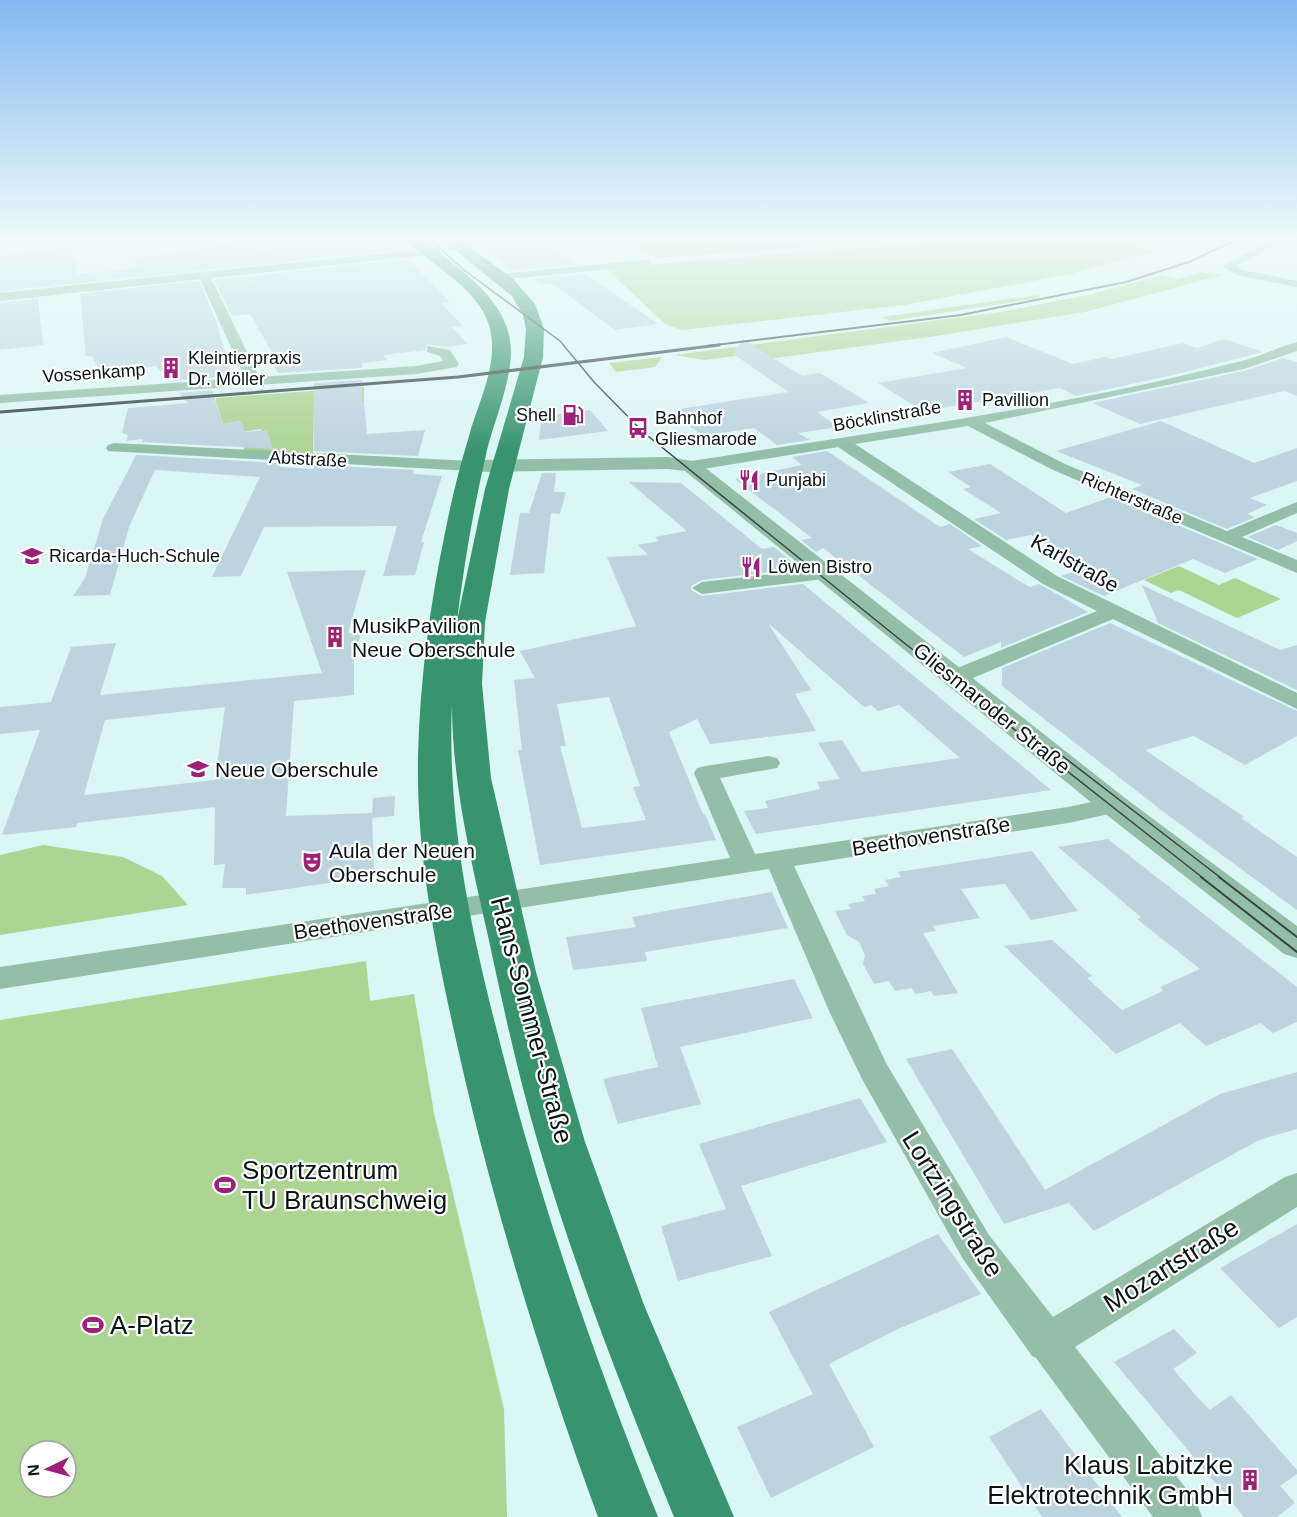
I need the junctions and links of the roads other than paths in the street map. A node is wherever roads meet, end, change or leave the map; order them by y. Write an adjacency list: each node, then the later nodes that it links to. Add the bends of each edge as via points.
1 (220, 309): 8 (street)
2 (490, 309): 13 (main road, via 502,335 501,363)
3 (529, 309): 15 (main road, Hans-Sommer-Straße, via 536,336)
4 (1297, 346): 6 (street, Böcklinstraße)
5 (432, 349): 8 (street, Vossenkamp, via 445,353 452,364)
6 (1272, 357): 7 (street); 10 (street, Böcklinstraße, via 1156,385)
7 (1297, 364)
8 (254, 382): 9 (street, Vossenkamp)
9 (0, 399)
10 (970, 421): 11 (street, Böcklinstraße); 17 (street, Richterstraße, via 1059,467)
11 (843, 443): 14 (street, Böcklinstraße); 21 (street, Karlstraße, via 1020,561)
12 (114, 448): 13 (street, Abtstraße)
13 (472, 466): 15 (street, Abtstraße); 28 (main road, via 448,589 435,752 435,804)
14 (691, 466): 15 (street, Abtstraße, via 678,472 533,472); 19 (street, Gliesmaroder Straße)
15 (502, 467): 27 (main road, Hans-Sommer-Straße, via 472,622 467,684 474,781)
16 (1297, 507): 17 (street)
17 (1226, 538): 18 (street, Richterstraße)
18 (1297, 567)
19 (825, 574): 20 (street); 22 (street, Gliesmaroder Straße)
20 (702, 588)
21 (1113, 612): 22 (street); 23 (street, Karlstraße)
22 (953, 678): 25 (street, Gliesmaroder Straße)
23 (1297, 702)
24 (768, 763): 26 (street, via 705,773)
25 (1114, 805): 26 (street, Beethovenstraße); 29 (street, Gliesmaroder Straße)
26 (762, 862): 27 (street, Beethovenstraße); 32 (street, Lortzingstraße, via 908,1134 976,1247)
27 (500, 903): 28 (street, Beethovenstraße); 34 (main road, Hans-Sommer-Straße, via 545,1088 595,1244)
28 (449, 910): 30 (street, Beethovenstraße); 33 (main road, via 483,1067 509,1162 600,1444)
29 (1297, 945)
30 (0, 978)
31 (1297, 1188): 32 (street, Mozartstraße)
32 (1046, 1343): 35 (street, Lortzingstraße)
33 (628, 1517)
34 (704, 1517)
35 (1180, 1517)

